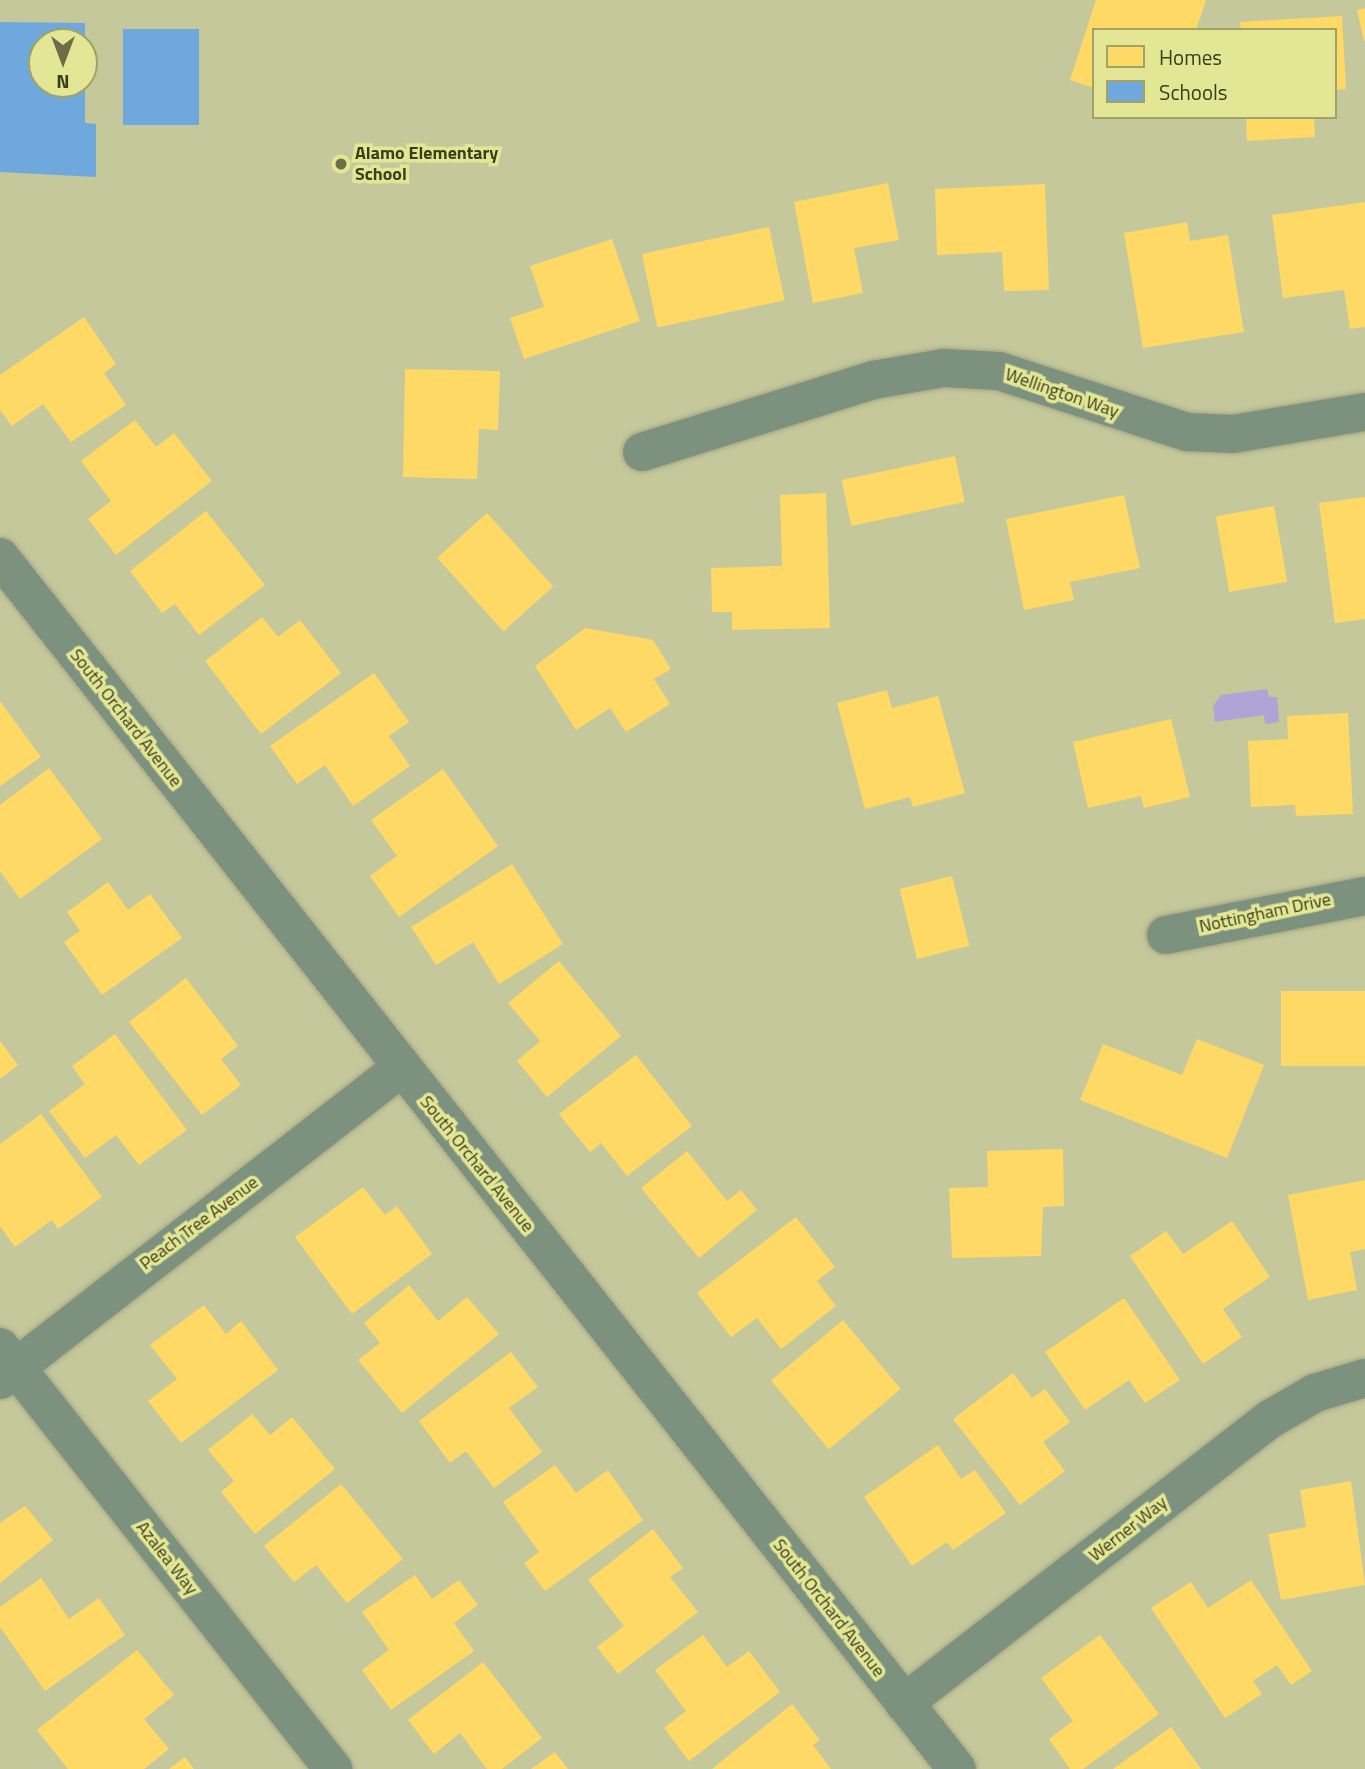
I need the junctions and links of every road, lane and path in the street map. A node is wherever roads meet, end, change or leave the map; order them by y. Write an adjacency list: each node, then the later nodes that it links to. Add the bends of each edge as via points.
1 (1365, 412): 2 (street, Wellington Way, via 1233,434 1187,432 999,371 944,368 873,380)
2 (642, 452)
3 (0, 557): 6 (street, South Orchard Avenue)
4 (1365, 896): 5 (street, Nottingham Drive)
5 (1166, 935)
6 (401, 1069): 7 (street, Peach Tree Avenue); 9 (street, South Orchard Avenue)
7 (5, 1365): 10 (street, Azalea Way)
8 (1365, 1378): 9 (street, Werner Way, via 1315,1393 1272,1418)
9 (904, 1703): 11 (street, South Orchard Avenue)
10 (333, 1769)
11 (957, 1769)

